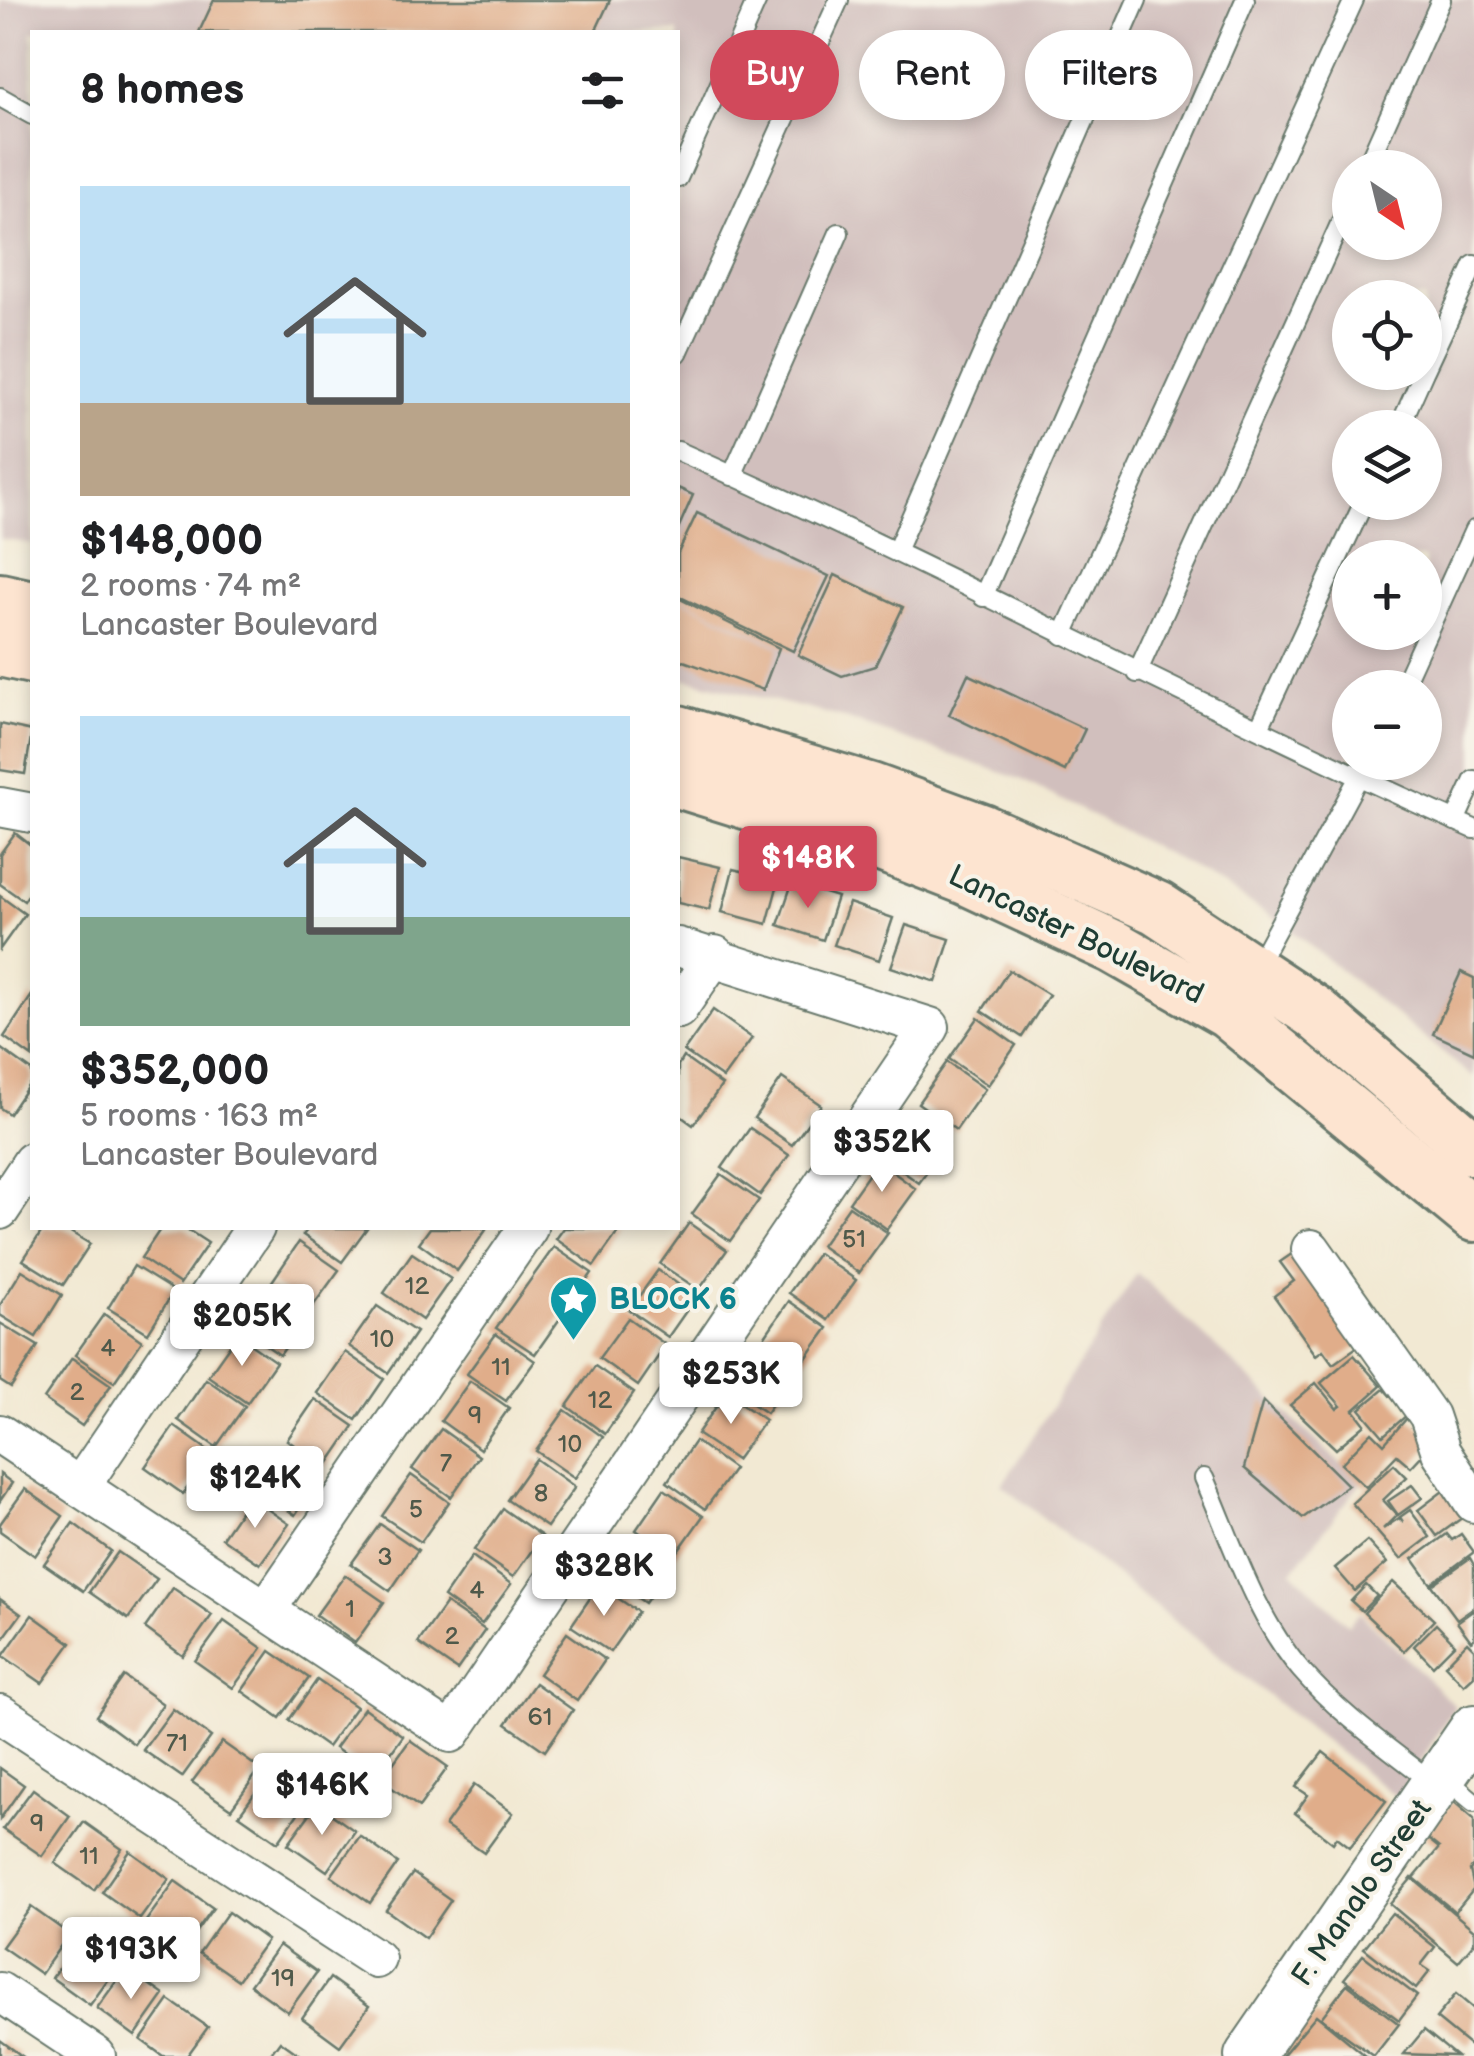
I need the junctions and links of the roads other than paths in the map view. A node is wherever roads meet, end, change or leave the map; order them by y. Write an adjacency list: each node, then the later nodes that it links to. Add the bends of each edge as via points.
1 (757, 0): 10 (lane)
2 (839, 0): 15 (lane)
3 (1137, 0): 20 (lane)
4 (1245, 0): 21 (lane)
5 (1354, 0): 24 (lane)
6 (1441, 0): 9 (lane)
7 (0, 97): 8 (lane)
8 (30, 114)
9 (1374, 150)
10 (680, 173)
11 (839, 233): 17 (lane)
12 (1332, 242): 28 (lane)
13 (1474, 264): 14 (lane)
14 (1442, 333)
15 (680, 349)
16 (680, 453): 17 (lane)
17 (732, 476): 20 (lane)
18 (1356, 520): 29 (lane)
19 (1474, 530): 27 (lane)
20 (897, 549): 21 (lane)
21 (983, 597): 24 (lane)
22 (0, 600): 23 (main road)
23 (30, 606)
24 (1064, 635): 28 (lane)
25 (0, 650): 26 (main road)
26 (30, 657)
27 (1410, 670)
28 (1137, 673): 29 (lane)
29 (1260, 726): 31 (lane)
30 (680, 733): 42 (main road, Lancaster Boulevard, via 871,790 1158,908)
31 (1332, 757)
32 (1357, 780): 42 (lane)
33 (1381, 780): 38 (lane)
34 (1474, 780): 38 (lane)
35 (680, 782): 42 (main road, Lancaster Boulevard, via 778,809 966,878 1114,947)
36 (0, 807): 37 (street)
37 (30, 813)
38 (1455, 821): 39 (lane)
39 (1474, 829)
40 (680, 946): 41 (street)
41 (714, 955): 43 (street); 55 (street, via 930,1027 451,1733)
42 (1241, 991): 44 (main road, Lancaster Boulevard, via 1328,1023); 47 (main road, Lancaster Boulevard)
43 (680, 1006)
44 (1474, 1149)
45 (30, 1165): 46 (street)
46 (0, 1210)
47 (1474, 1215)
48 (254, 1230): 53 (street)
49 (527, 1230): 55 (street)
50 (1311, 1250): 54 (street, via 1429,1416 1441,1452)
51 (0, 1434): 53 (street)
52 (1204, 1478): 58 (lane, via 1262,1612 1298,1667 1330,1701)
53 (80, 1487): 55 (street)
54 (1474, 1503)
55 (266, 1610)
56 (0, 1714): 59 (street)
57 (1474, 1729): 58 (street, F. Manalo Street)
58 (1451, 1788): 62 (street, F. Manalo Street)
59 (376, 1960)
60 (0, 1992): 61 (street)
61 (96, 2056)
62 (1249, 2056)

